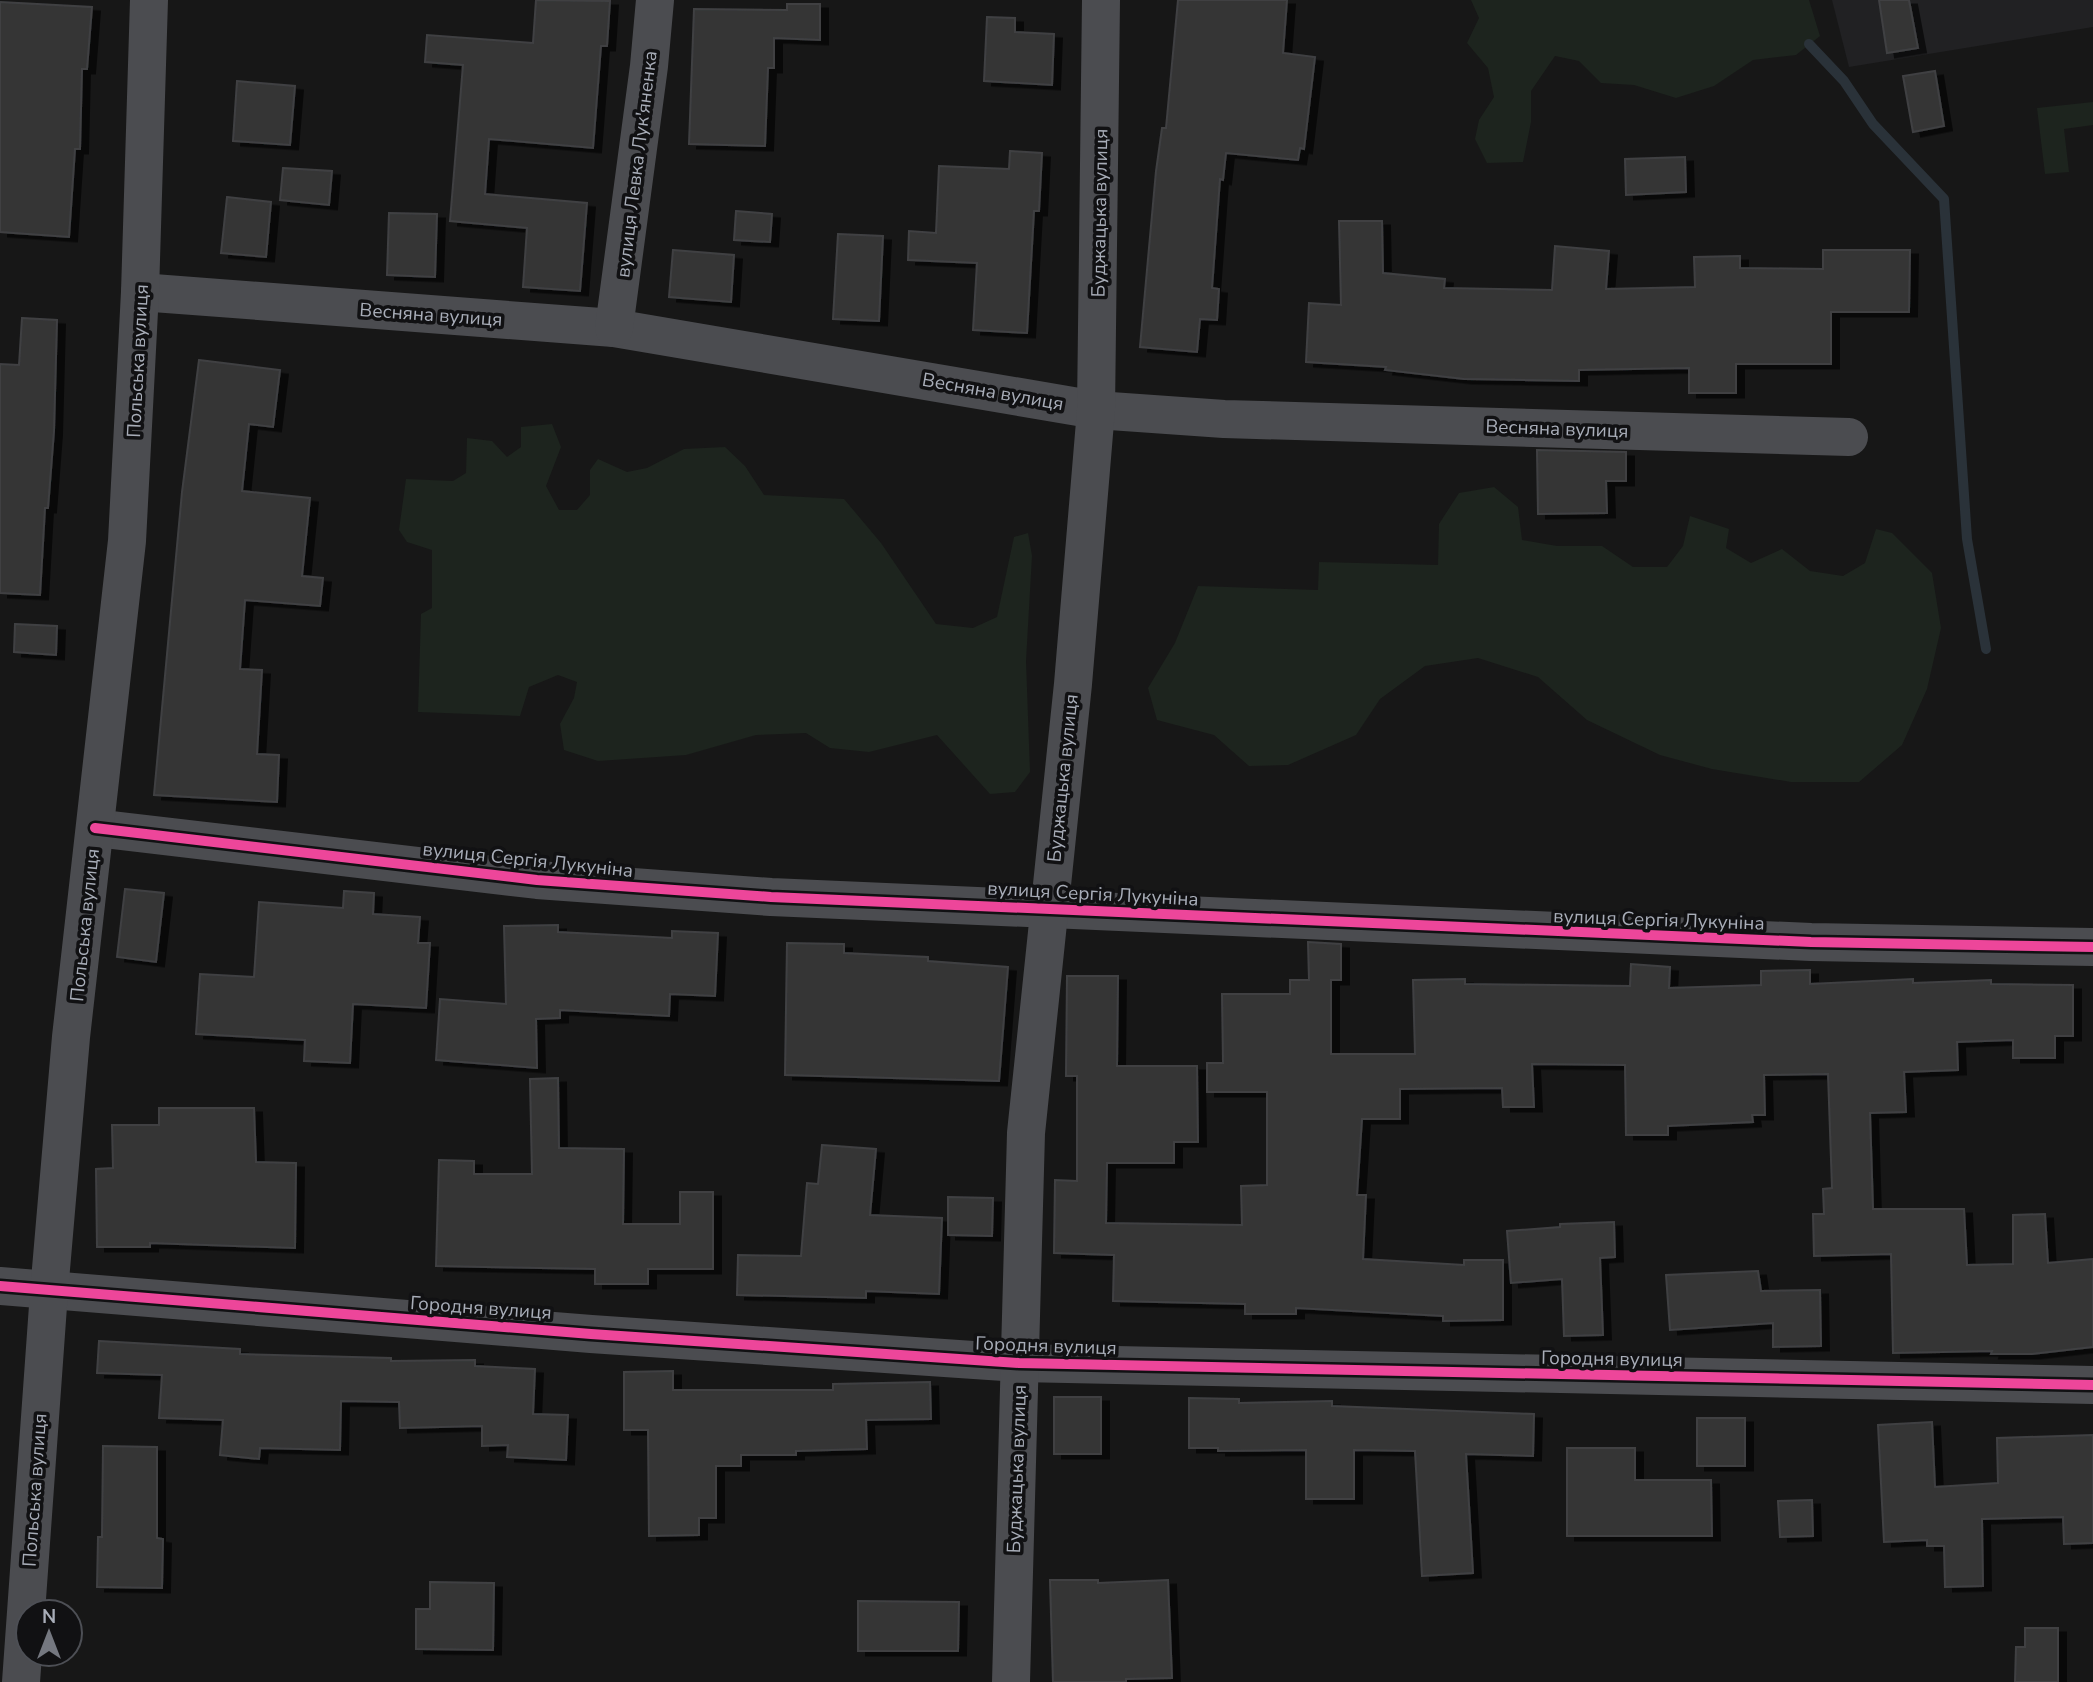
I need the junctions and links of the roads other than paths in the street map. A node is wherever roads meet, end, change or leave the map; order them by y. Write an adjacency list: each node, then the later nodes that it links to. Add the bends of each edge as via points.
1 (149, 0): 4 (street, Польська вулиця)
2 (655, 0): 5 (street, вулиця Левка Лук'яненка)
3 (1101, 0): 6 (street, Буджацька вулиця)
4 (141, 292): 5 (street, Весняна вулиця); 8 (street, Польська вулиця, via 127,541)
5 (614, 328): 6 (street, Весняна вулиця)
6 (1096, 410): 7 (street, Весняна вулиця, via 1224,419); 9 (street, Буджацька вулиця, via 1073,684)
7 (1849, 437)
8 (95, 828): 9 (street, вулиця Сергія Лукуніна, via 537,880 771,897); 12 (street, Польська вулиця)
9 (1047, 908): 10 (street, вулиця Сергія Лукуніна, via 1811,942); 13 (street, Буджацька вулиця, via 1026,1133)
10 (2093, 947)
11 (0, 1286): 12 (street, Городня вулиця)
12 (49, 1292): 13 (street, Городня вулиця); 15 (street, Польська вулиця)
13 (1019, 1363): 14 (street, Городня вулиця); 16 (street, Буджацька вулиця)
14 (2093, 1385)
15 (21, 1682)
16 (1011, 1682)

